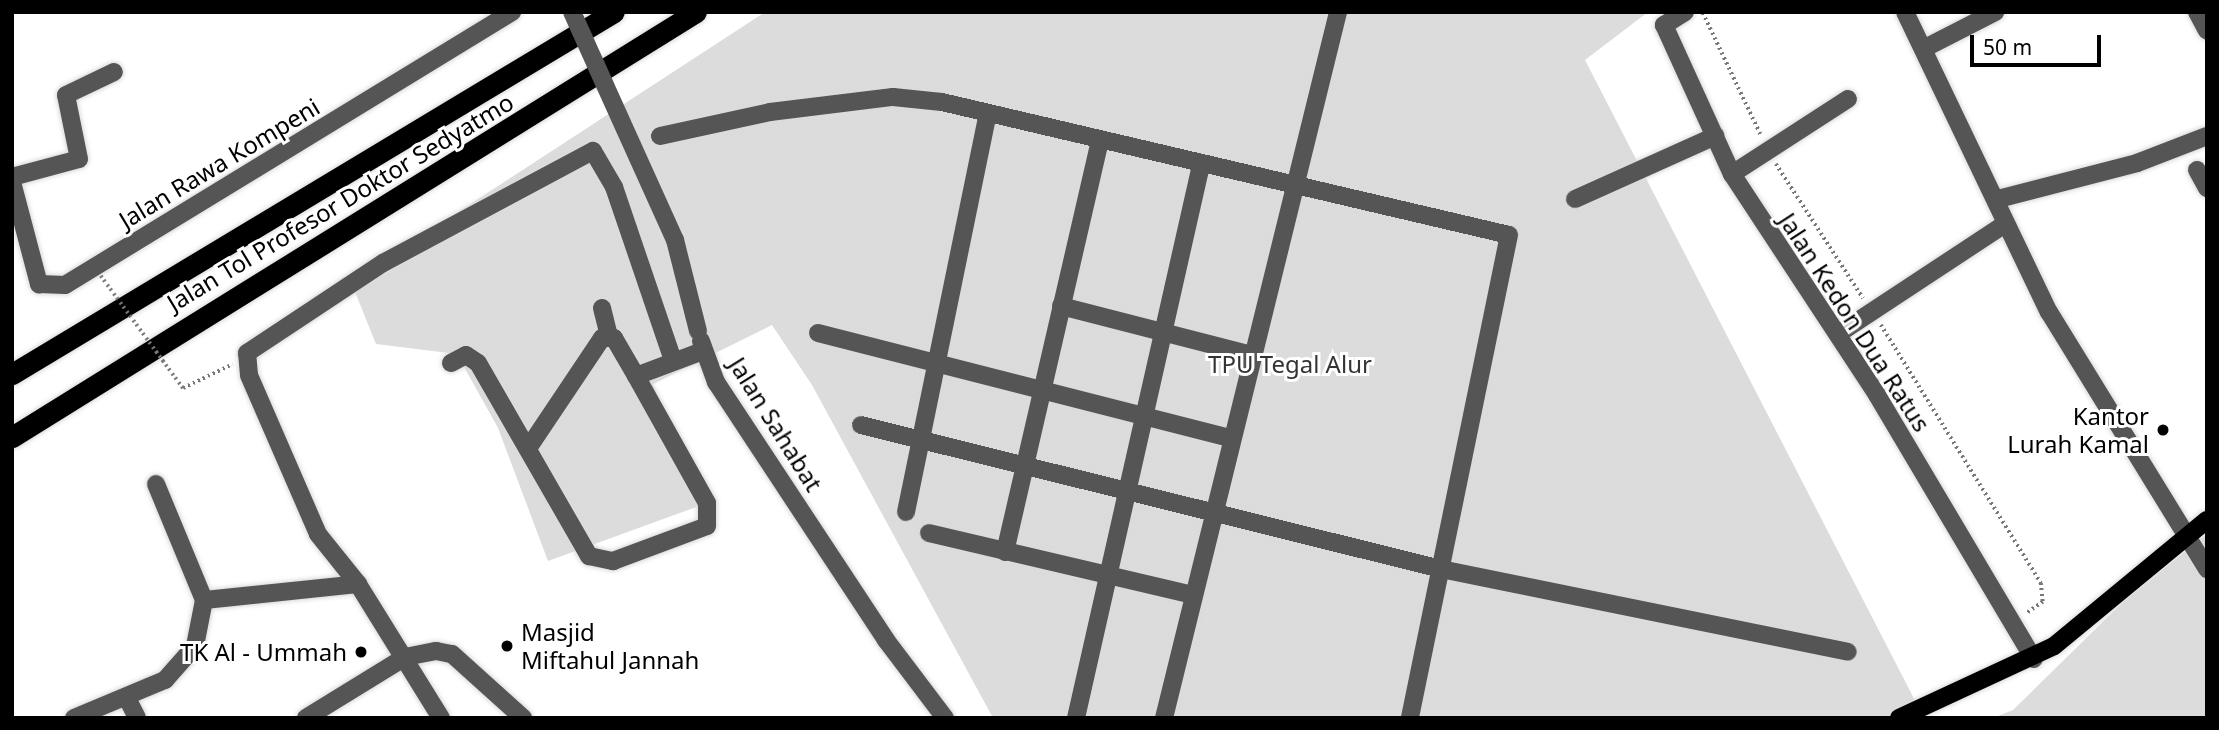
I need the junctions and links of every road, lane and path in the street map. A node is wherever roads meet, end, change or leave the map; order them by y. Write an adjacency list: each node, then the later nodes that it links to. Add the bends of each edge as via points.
1 (512, 12): 23 (street, Jalan Rawa Kompeni, via 65,285 39,284)
2 (572, 12): 36 (street, Jalan Sahabat, bridge, via 675,240)
3 (614, 12): 42 (highway, Jalan Tol Profesor Doktor Sedyatmo)
4 (696, 12): 47 (highway, Jalan Tol Profesor Doktor Sedyatmo)
5 (1338, 12): 24 (street)
6 (1685, 12): 10 (street, Jalan Kedon Dua Ratus)
7 (1905, 12): 12 (street)
8 (2197, 12): 11 (street)
9 (1994, 13): 12 (street)
10 (1661, 19): 17 (street, Jalan Kedon Dua Ratus)
11 (2207, 31)
12 (1925, 48): 27 (street)
13 (114, 72): 23 (street, via 66,95 79,159)
14 (1848, 99): 22 (street)
15 (988, 113): 16 (street, via 893,97 771,112); 19 (street); 41 (street)
16 (660, 136)
17 (1715, 136): 22 (street, Jalan Kedon Dua Ratus); 26 (street)
18 (2207, 136): 27 (street, via 2137,163)
19 (1100, 141): 20 (street); 30 (street)
20 (1201, 165): 24 (street); 32 (street)
21 (2197, 170): 25 (street)
22 (1732, 174): 34 (street, Jalan Kedon Dua Ratus)
23 (12, 179)
24 (1294, 188): 37 (street); 60 (street, via 1494,228 1511,239)
25 (2207, 188)
26 (1575, 198)
27 (1998, 198): 28 (street)
28 (2004, 224): 34 (street); 58 (street, via 2114,425)
29 (101, 276): 38 (path, bridge, via 183,388)
30 (1061, 306): 32 (street); 44 (street)
31 (602, 308): 35 (street)
32 (1164, 332): 37 (street); 45 (street)
33 (818, 333): 41 (street)
34 (1838, 334): 67 (street, Jalan Kedon Dua Ratus)
35 (609, 336): 43 (street); 50 (street, via 599,340)
36 (703, 351): 39 (street); 74 (street, Jalan Sahabat, via 795,502)
37 (1252, 355): 48 (street)
38 (245, 360): 39 (street, via 257,340 383,264 593,151 614,187); 62 (street, via 288,475 318,534)
39 (673, 360): 43 (street)
40 (451, 363): 50 (street, via 466,355 478,363)
41 (935, 363): 44 (street); 49 (street)
42 (12, 374)
43 (636, 376): 50 (street, via 708,503 707,526 599,561 589,556)
44 (1041, 390): 45 (street); 51 (street)
45 (1145, 416): 48 (street); 53 (street)
46 (860, 425): 49 (street)
47 (12, 437)
48 (1231, 438): 55 (street)
49 (921, 441): 51 (street); 54 (street)
50 (529, 447)
51 (1023, 468): 53 (street); 59 (street)
52 (156, 484): 64 (street)
53 (1127, 494): 55 (street); 61 (street)
54 (906, 512)
55 (1212, 515): 60 (street); 63 (street)
56 (2207, 520): 58 (main road)
57 (929, 533): 59 (street)
58 (2196, 550): 67 (main road)
59 (1005, 552): 61 (street)
60 (1441, 569): 65 (street); 77 (street)
61 (1108, 577): 63 (street); 75 (street)
62 (358, 584): 64 (street); 66 (street)
63 (1193, 595): 76 (street)
64 (204, 600): 68 (street, via 195,646 185,660 165,680)
65 (1848, 652)
66 (405, 657): 69 (street); 72 (street); 73 (street, via 452,654)
67 (2034, 659): 78 (main road)
68 (127, 698): 70 (street); 71 (street)
69 (441, 717)
70 (74, 718)
71 (137, 718)
72 (306, 718)
73 (523, 718)
74 (945, 718)
75 (1076, 718)
76 (1164, 718)
77 (1410, 718)
78 (1899, 718)

